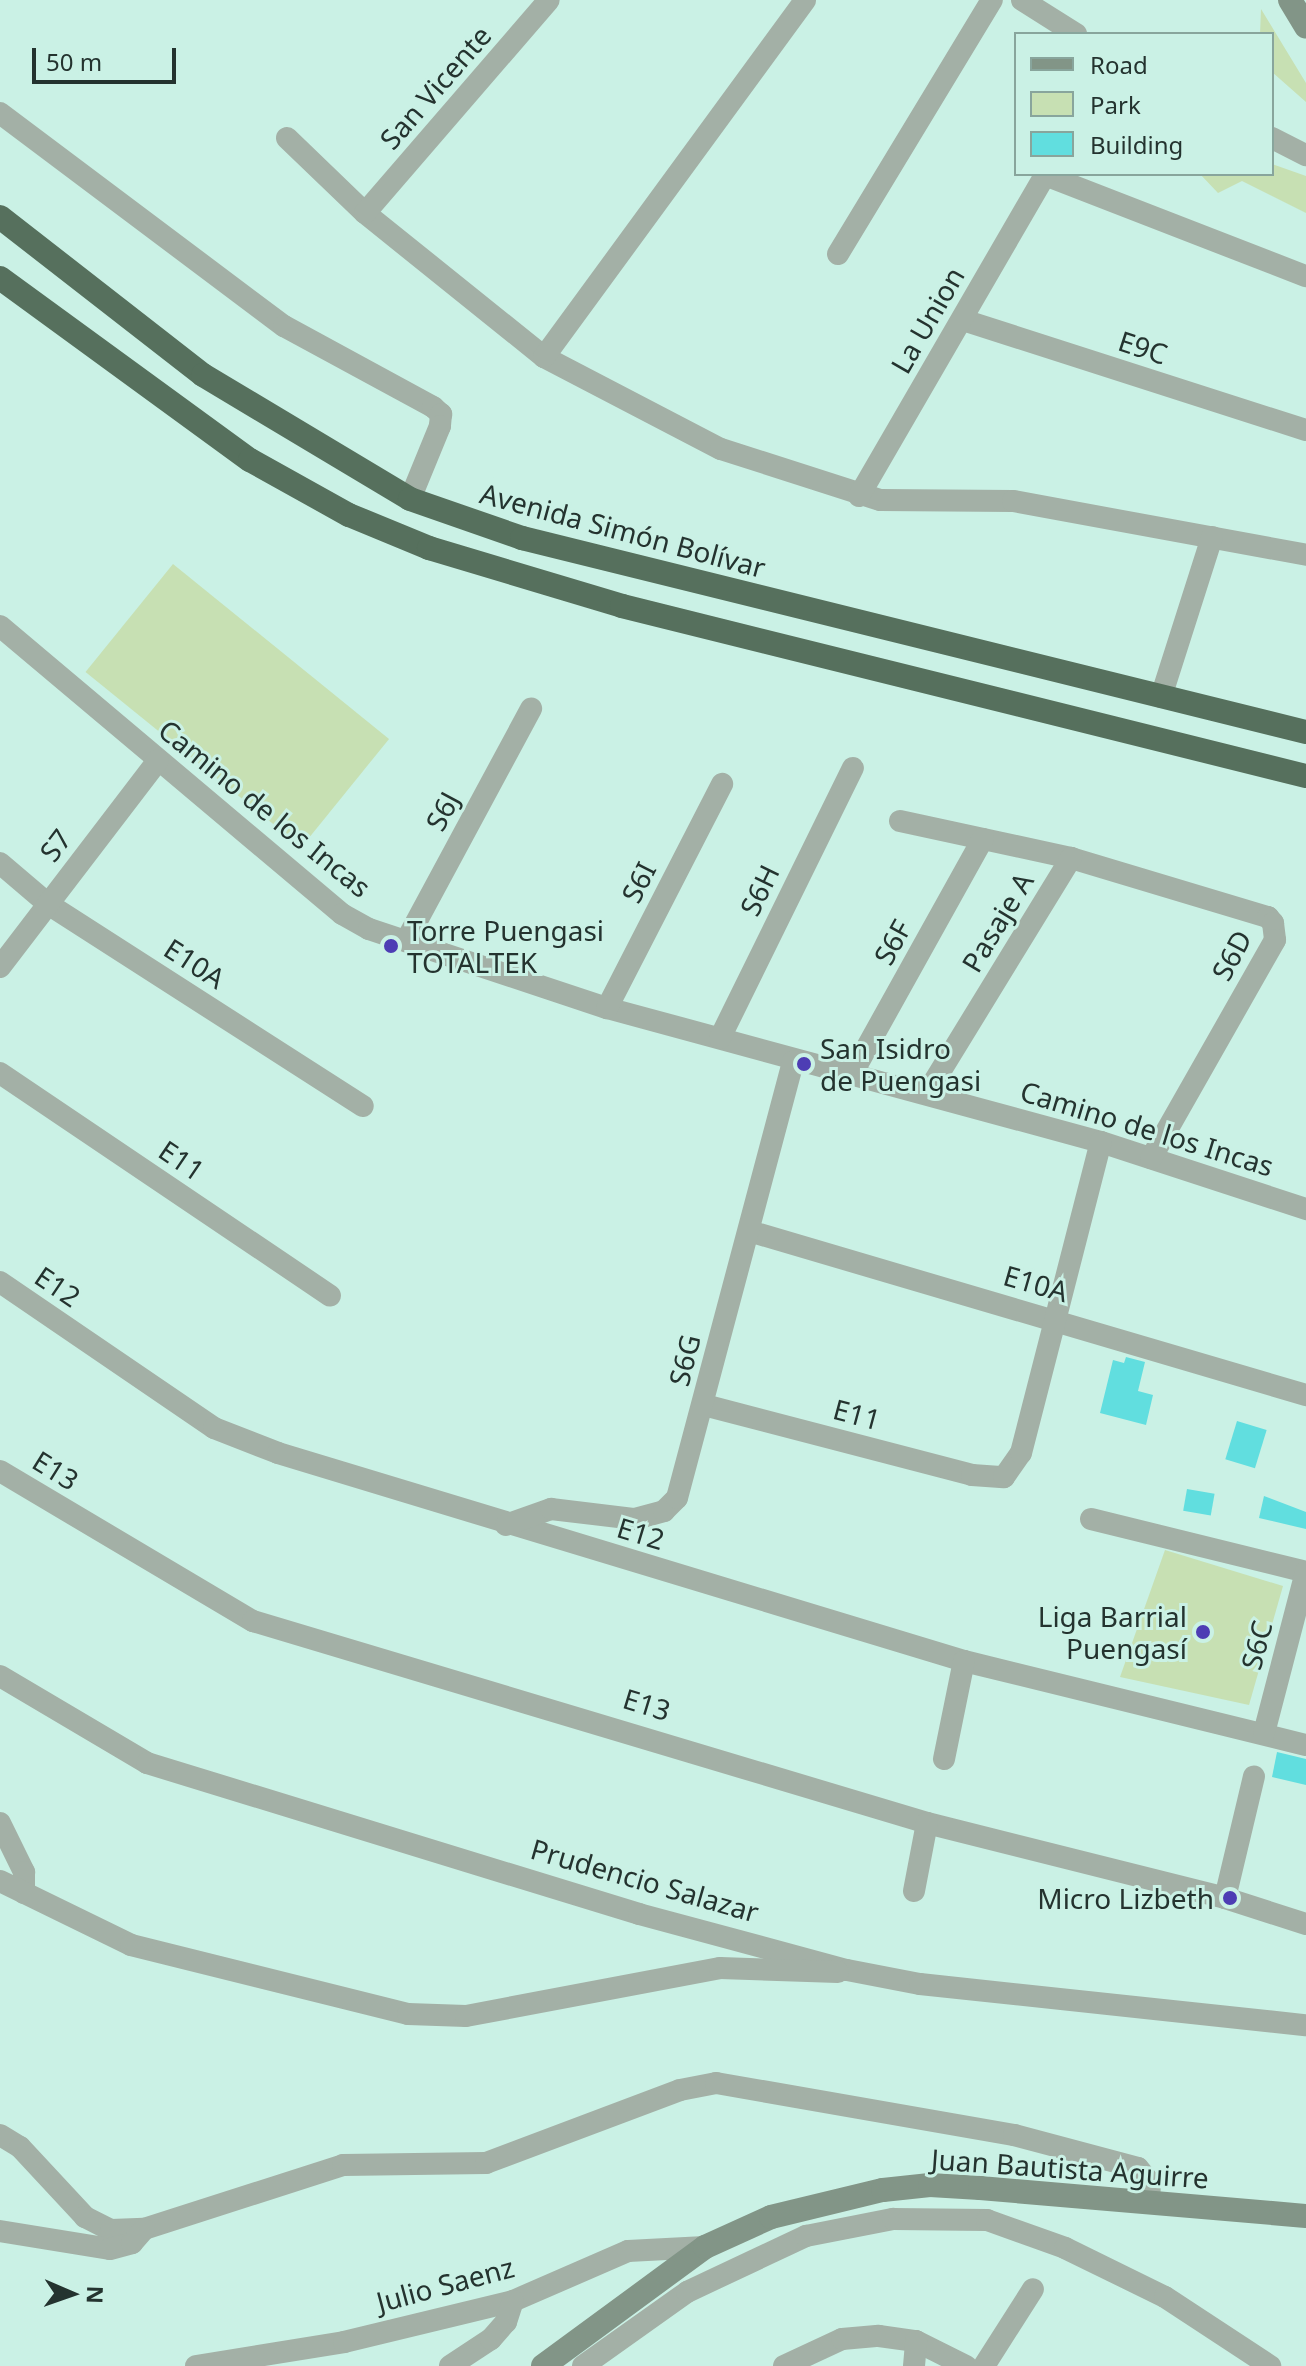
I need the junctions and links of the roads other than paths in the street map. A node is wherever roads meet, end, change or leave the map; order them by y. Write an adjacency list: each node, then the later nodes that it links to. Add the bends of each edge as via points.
1 (549, 0): 14 (street, San Vicente)
2 (805, 0): 20 (street)
3 (992, 0): 16 (street)
4 (1022, 0): 7 (street)
5 (1290, 0): 6 (main road)
6 (1306, 27)
7 (1073, 32)
8 (0, 113): 23 (street, via 284,326 441,414)
9 (287, 138): 14 (street)
10 (1274, 139): 11 (street)
11 (1306, 155)
12 (1045, 176): 19 (street, La Union)
13 (1051, 176): 17 (street)
14 (365, 213): 20 (street)
15 (0, 217): 23 (highway, Avenida Simón Bolívar, via 203,375)
16 (838, 254)
17 (1306, 276)
18 (0, 278): 32 (highway, via 250,460 349,515 429,548 622,606)
19 (963, 320): 21 (street, E9C); 22 (street, La Union)
20 (544, 357): 22 (street, via 721,449)
21 (1306, 430)
22 (859, 496): 24 (street, via 899,502 1013,501)
23 (410, 499): 27 (highway, Avenida Simón Bolívar, via 537,542)
24 (1212, 537): 25 (street); 27 (street)
25 (1306, 555)
26 (0, 626): 30 (street, Camino de los Incas)
27 (1161, 697): 29 (highway, Avenida Simón Bolívar)
28 (531, 709): 39 (street, S6J)
29 (1306, 732)
30 (158, 760): 38 (street, S7); 39 (street, Camino de los Incas, via 342,914)
31 (853, 768): 42 (street, S6H)
32 (1306, 776)
33 (722, 784): 41 (street, S6I)
34 (900, 821): 35 (street, Pasaje A)
35 (983, 839): 36 (street, Pasaje A); 45 (street, S6F)
36 (1071, 858): 46 (street, Pasaje A); 49 (street, S6D, via 1268,917 1276,931)
37 (0, 863): 38 (street, E10A)
38 (48, 904): 40 (street, S7); 47 (street, E10A)
39 (406, 941): 41 (street, Camino de los Incas)
40 (0, 967)
41 (607, 1008): 42 (street, Camino de los Incas)
42 (720, 1038): 43 (street, Camino de los Incas)
43 (793, 1061): 45 (street, Camino de los Incas); 51 (street, S6G)
44 (0, 1073): 53 (street, E11)
45 (852, 1074): 46 (street, Camino de los Incas)
46 (927, 1093): 48 (street, Camino de los Incas)
47 (363, 1106)
48 (1101, 1142): 49 (street, Camino de los Incas); 54 (street)
49 (1151, 1158): 50 (street, Camino de los Incas)
50 (1306, 1209)
51 (749, 1231): 54 (street, E10A); 56 (street, S6G)
52 (0, 1282): 59 (street, E12, via 214,1428)
53 (330, 1296)
54 (1055, 1320): 55 (street, E10A); 56 (street, E11, via 1017,1464 996,1478)
55 (1306, 1395)
56 (704, 1405): 59 (street, S6G, via 683,1484 664,1511 635,1519 539,1510)
57 (0, 1471): 68 (street, E13, via 253,1621)
58 (1091, 1519): 60 (street)
59 (506, 1525): 61 (street, E12)
60 (1306, 1572): 63 (street, S6C)
61 (964, 1661): 63 (street, E12); 65 (street)
62 (0, 1676): 74 (street, Prudencio Salazar, via 147,1763 639,1914)
63 (1264, 1733): 64 (street, E12)
64 (1306, 1745)
65 (944, 1759)
66 (1254, 1776): 72 (street)
67 (0, 1823): 71 (street, via 24,1872)
68 (927, 1823): 70 (street); 72 (street, E13)
69 (0, 1881): 71 (street)
70 (914, 1891)
71 (24, 1893): 74 (street, via 131,1945 408,2014 466,2016 720,1968 817,1975)
72 (1225, 1898): 73 (street, E13)
73 (1306, 1924)
74 (847, 1970): 75 (street, Prudencio Salazar, via 920,1984)
75 (1306, 2025)
76 (0, 2135): 79 (street, via 20,2147 85,2217 111,2230)
77 (1149, 2203): 78 (main road, Juan Bautista Aguirre); 79 (street, via 1150,2183 1138,2168 1014,2135 716,2083 680,2090 486,2163 343,2165); 81 (main road, Juan Bautista Aguirre, via 930,2185 808,2205)
78 (1306, 2216)
79 (144, 2229): 80 (street, via 132,2243 110,2249)
80 (0, 2231)
81 (705, 2247): 83 (street, Julio Saenz, via 628,2251); 88 (main road, Juan Bautista Aguirre)
82 (1033, 2289): 93 (street)
83 (513, 2301): 86 (street, Julio Saenz, via 344,2342); 87 (street, via 506,2322 491,2339)
84 (916, 2341): 90 (street, via 842,2339); 91 (street); 92 (street)
85 (1261, 2363): 89 (street, via 1165,2297 1065,2248 987,2220 893,2219 806,2236 687,2292)
86 (196, 2366)
87 (450, 2366)
88 (543, 2366)
89 (583, 2366)
90 (784, 2366)
91 (914, 2366)
92 (966, 2366)
93 (984, 2366)

